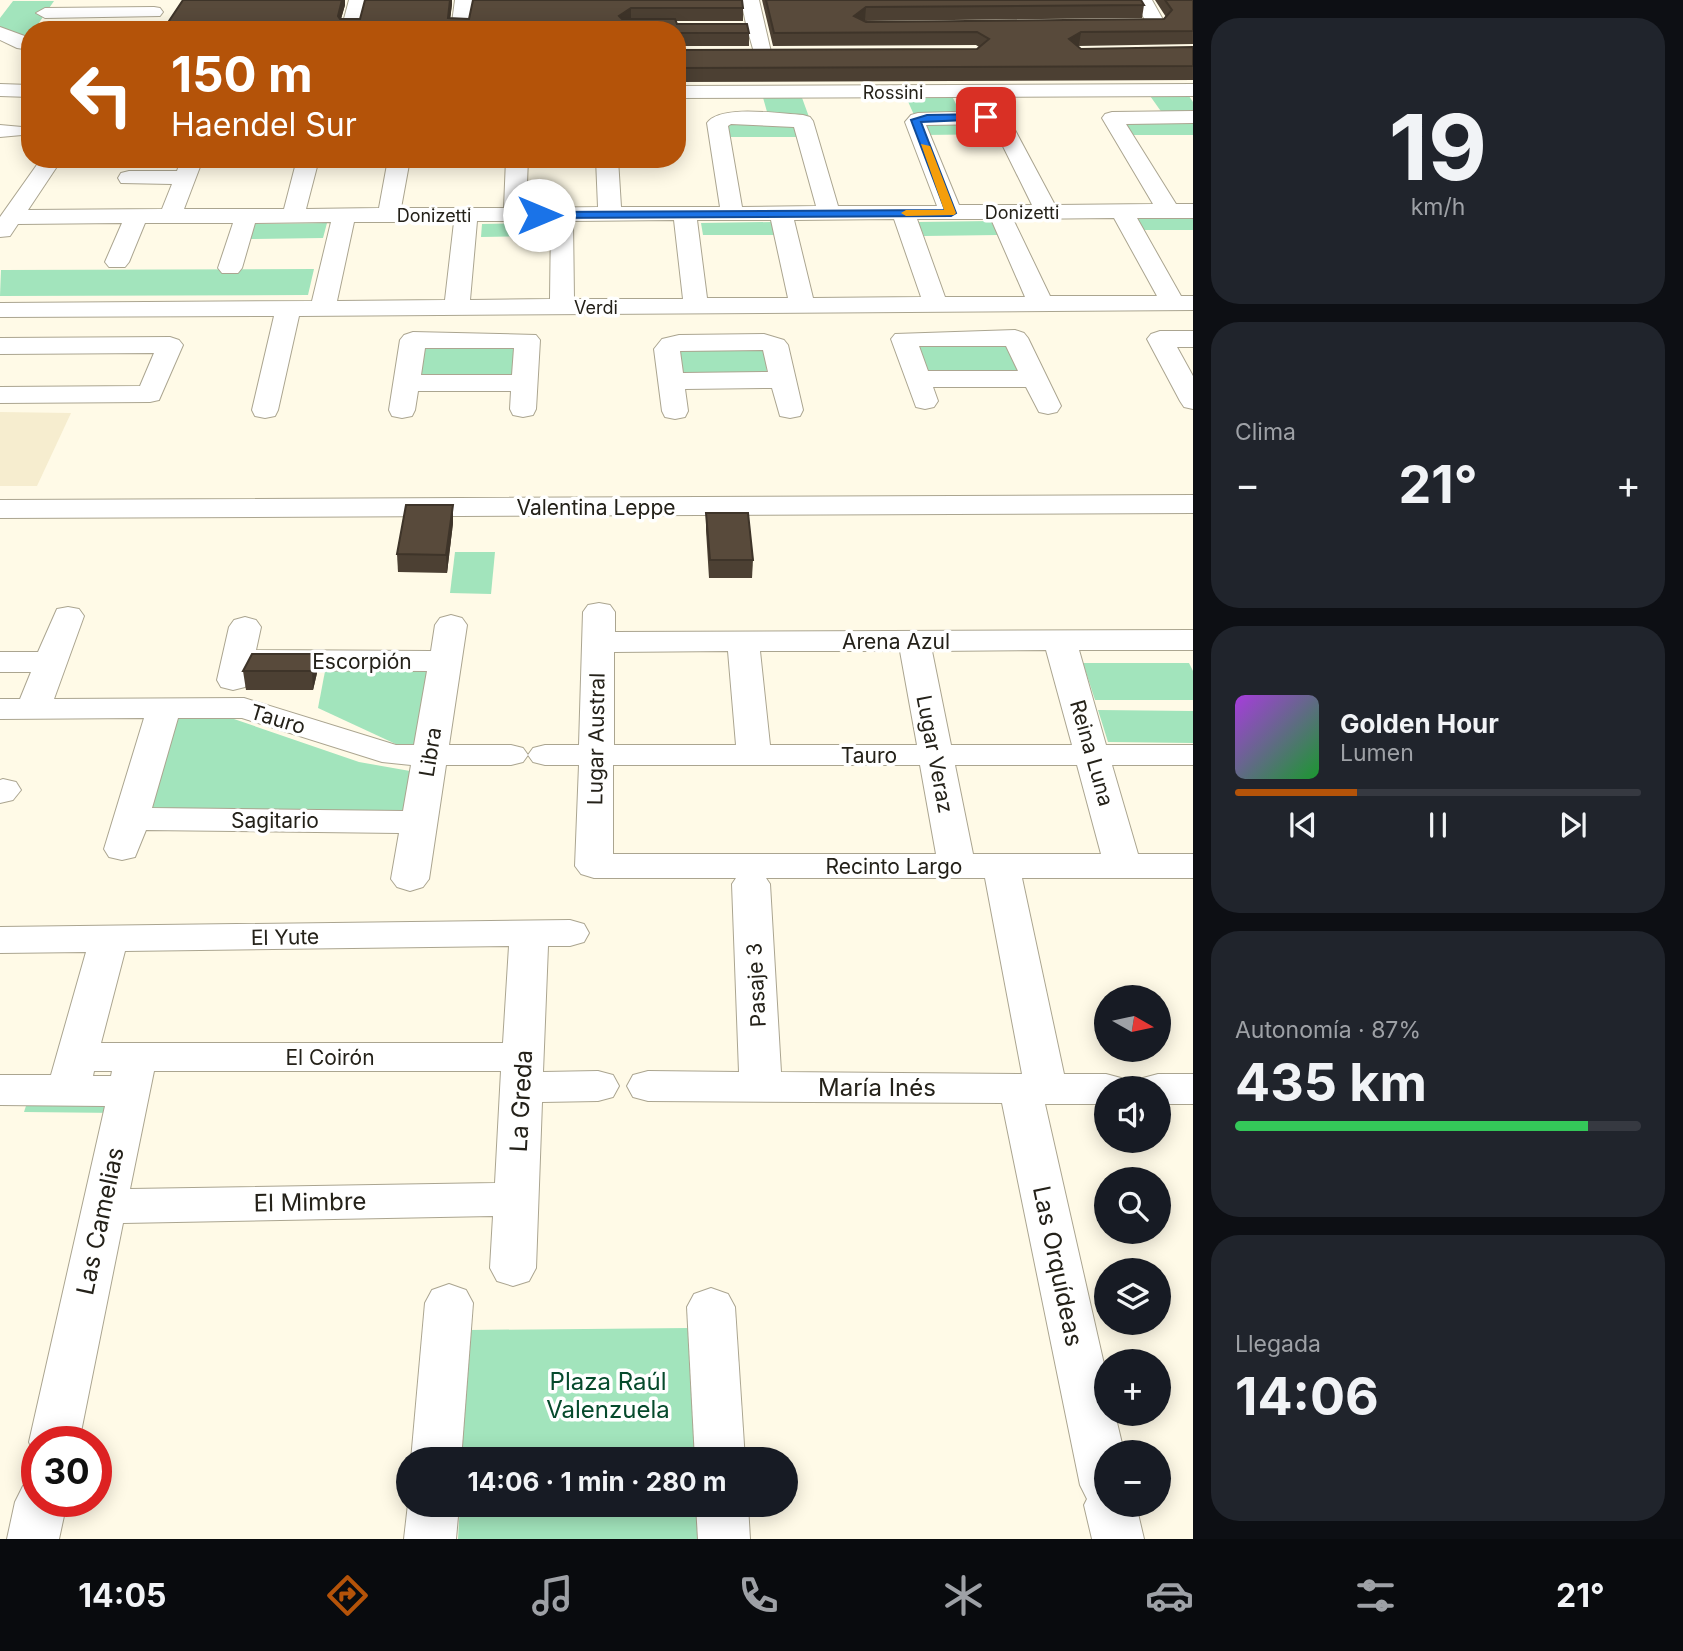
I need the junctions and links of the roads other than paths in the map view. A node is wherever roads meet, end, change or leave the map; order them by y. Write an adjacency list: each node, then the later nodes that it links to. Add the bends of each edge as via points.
1 (358, 0): 8 (street)
2 (464, 0): 9 (street)
3 (750, 0): 11 (street)
4 (1143, 0): 10 (street, via 1157,25)
5 (160, 6): 6 (street); 7 (street)
6 (45, 13)
7 (149, 21)
8 (352, 21)
9 (461, 21)
10 (1104, 27)
11 (757, 29): 12 (street); 16 (street)
12 (686, 30)
13 (0, 33): 14 (street)
14 (21, 43)
15 (738, 55): 16 (street)
16 (763, 55): 17 (street)
17 (785, 55)
18 (0, 90): 19 (street)
19 (21, 90)
20 (1193, 90): 21 (street, Rossini)
21 (1141, 91): 23 (street, Rossini, via 1097,82 991,83); 26 (street)
22 (758, 92): 23 (street, Rossini, via 828,83); 24 (street, Rossini); 28 (street)
23 (940, 92): 25 (street)
24 (686, 93)
25 (953, 117): 30 (street); 34 (street, via 996,118)
26 (1159, 117): 27 (street); 29 (street)
27 (1193, 117)
28 (764, 118): 31 (street); 32 (street)
29 (1118, 127): 33 (street); 46 (street)
30 (920, 128): 34 (street); 49 (street)
31 (720, 129): 32 (street); 52 (street)
32 (804, 129): 47 (street)
33 (1193, 137)
34 (1010, 138): 44 (street)
35 (45, 168): 62 (street)
36 (189, 168): 41 (street); 58 (street)
37 (306, 168): 60 (street)
38 (397, 168): 54 (street)
39 (517, 168): 56 (street)
40 (607, 168): 50 (street)
41 (129, 178)
42 (1193, 211): 46 (street, Donizetti)
43 (999, 212): 44 (street, Donizetti); 49 (street, Donizetti); 66 (street)
44 (1047, 212): 45 (street, Donizetti)
45 (1122, 212): 46 (street, Donizetti); 69 (street)
46 (1169, 212)
47 (829, 213): 48 (street, Donizetti); 53 (street, Donizetti)
48 (903, 213): 49 (street, Donizetti); 68 (street)
49 (951, 213)
50 (610, 214): 51 (street, Donizetti); 57 (street, Donizetti)
51 (685, 214): 52 (street, Donizetti); 70 (street)
52 (732, 214): 53 (street, Donizetti)
53 (781, 214): 67 (street)
54 (389, 215): 55 (street, Donizetti); 61 (street, Donizetti)
55 (466, 215): 56 (street, Donizetti); 72 (street)
56 (515, 215): 57 (street, Donizetti)
57 (562, 215): 73 (street)
58 (170, 216): 59 (street, Donizetti); 63 (street, Donizetti)
59 (246, 216): 60 (street, Donizetti); 65 (street)
60 (293, 216): 61 (street, Donizetti)
61 (344, 216): 74 (street)
62 (7, 217): 63 (street, Donizetti)
63 (136, 217): 64 (street)
64 (117, 262)
65 (230, 268)
66 (1041, 304): 68 (street, Verdi); 69 (street, Verdi)
67 (802, 305): 68 (street, Verdi); 71 (street, Verdi)
68 (941, 305): 77 (street)
69 (1187, 305)
70 (696, 306): 71 (street, Verdi); 73 (street, Verdi)
71 (721, 306): 80 (street)
72 (462, 307): 73 (street, Verdi); 74 (street, Verdi); 79 (street)
73 (562, 307)
74 (323, 308): 75 (street, Verdi)
75 (288, 309): 76 (street, Verdi); 91 (street)
76 (0, 310)
77 (957, 338): 83 (street, via 1016,338); 83 (street, via 904,339 921,390)
78 (1193, 339): 82 (street, via 1160,340)
79 (464, 340): 86 (street, via 413,340); 87 (street, via 527,340)
80 (727, 342): 84 (street, via 775,345); 85 (street, via 671,344 667,349)
81 (0, 346): 88 (street, via 170,345 150,394)
82 (1186, 377): 89 (street)
83 (1035, 379): 90 (street)
84 (783, 380): 85 (street); 94 (street)
85 (671, 381): 95 (street)
86 (407, 383): 87 (street); 92 (street)
87 (524, 383): 93 (street)
88 (0, 395)
89 (1193, 401)
90 (1048, 406)
91 (265, 410)
92 (402, 410)
93 (523, 410)
94 (790, 410)
95 (675, 411)
96 (1193, 504): 97 (street, Valentina Leppe)
97 (0, 509)
98 (68, 616): 109 (street)
99 (451, 625): 107 (street, Libra)
100 (246, 627): 106 (street)
101 (599, 627): 105 (street, Arena Azul); 114 (street, Lugar Austral)
102 (1060, 640): 103 (street, Arena Azul); 104 (street, Arena Azul); 117 (street, Reina Luna)
103 (1193, 640)
104 (914, 641): 105 (street, Arena Azul); 116 (street, Lugar Veraz)
105 (743, 642): 115 (street)
106 (238, 660): 107 (street, Escorpión); 111 (street)
107 (445, 661): 113 (street, Libra)
108 (0, 662): 109 (street)
109 (51, 662): 112 (street)
110 (164, 708): 111 (street, Tauro); 112 (street, Tauro); 119 (street, Sagitario, via 126,834)
111 (227, 708): 113 (street, Tauro, via 244,708 394,755)
112 (16, 709)
113 (430, 755): 114 (street, Tauro); 119 (street, Libra)
114 (596, 755): 115 (street, Tauro); 120 (street, Lugar Austral)
115 (754, 755): 116 (street, Tauro)
116 (935, 755): 117 (street, Tauro); 121 (street, Lugar Veraz)
117 (1092, 755): 118 (street, Tauro); 123 (street, Reina Luna)
118 (1193, 755)
119 (419, 822): 125 (street, Libra)
120 (594, 866): 121 (street, Recinto Largo)
121 (957, 866): 122 (street, Recinto Largo)
122 (1001, 866): 123 (street, Recinto Largo); 136 (street, Las Orquídeas)
123 (1123, 866): 124 (street, Recinto Largo)
124 (1193, 866)
125 (410, 879)
126 (751, 884): 135 (street, Pasaje 3)
127 (550, 933): 128 (street, El Yute); 130 (street, La Greda)
128 (109, 939): 129 (street, El Yute); 131 (street)
129 (0, 940)
130 (523, 1072): 132 (street, El Coirón); 133 (street); 141 (street, La Greda)
131 (72, 1073): 132 (street, El Coirón); 140 (street, El Coirón)
132 (132, 1074): 142 (street, Las Camelias)
133 (598, 1086)
134 (648, 1086): 135 (street, María Inés)
135 (761, 1087): 136 (street, María Inés)
136 (1033, 1088): 137 (street, María Inés); 147 (street, Las Orquídeas)
137 (1094, 1089)
138 (1171, 1089): 139 (street)
139 (1193, 1089)
140 (0, 1090)
141 (516, 1199): 142 (street, El Mimbre); 143 (street, La Greda)
142 (103, 1206): 146 (street, Las Camelias)
143 (513, 1268)
144 (449, 1303): 148 (street)
145 (712, 1307): 149 (street)
146 (57, 1426)
147 (1098, 1440)
148 (437, 1447)
149 (719, 1447)
150 (38, 1517): 154 (street)
151 (432, 1517): 155 (street)
152 (723, 1517): 156 (street)
153 (1113, 1517): 157 (street)
154 (33, 1539)
155 (430, 1539)
156 (724, 1539)
157 (1118, 1539)

